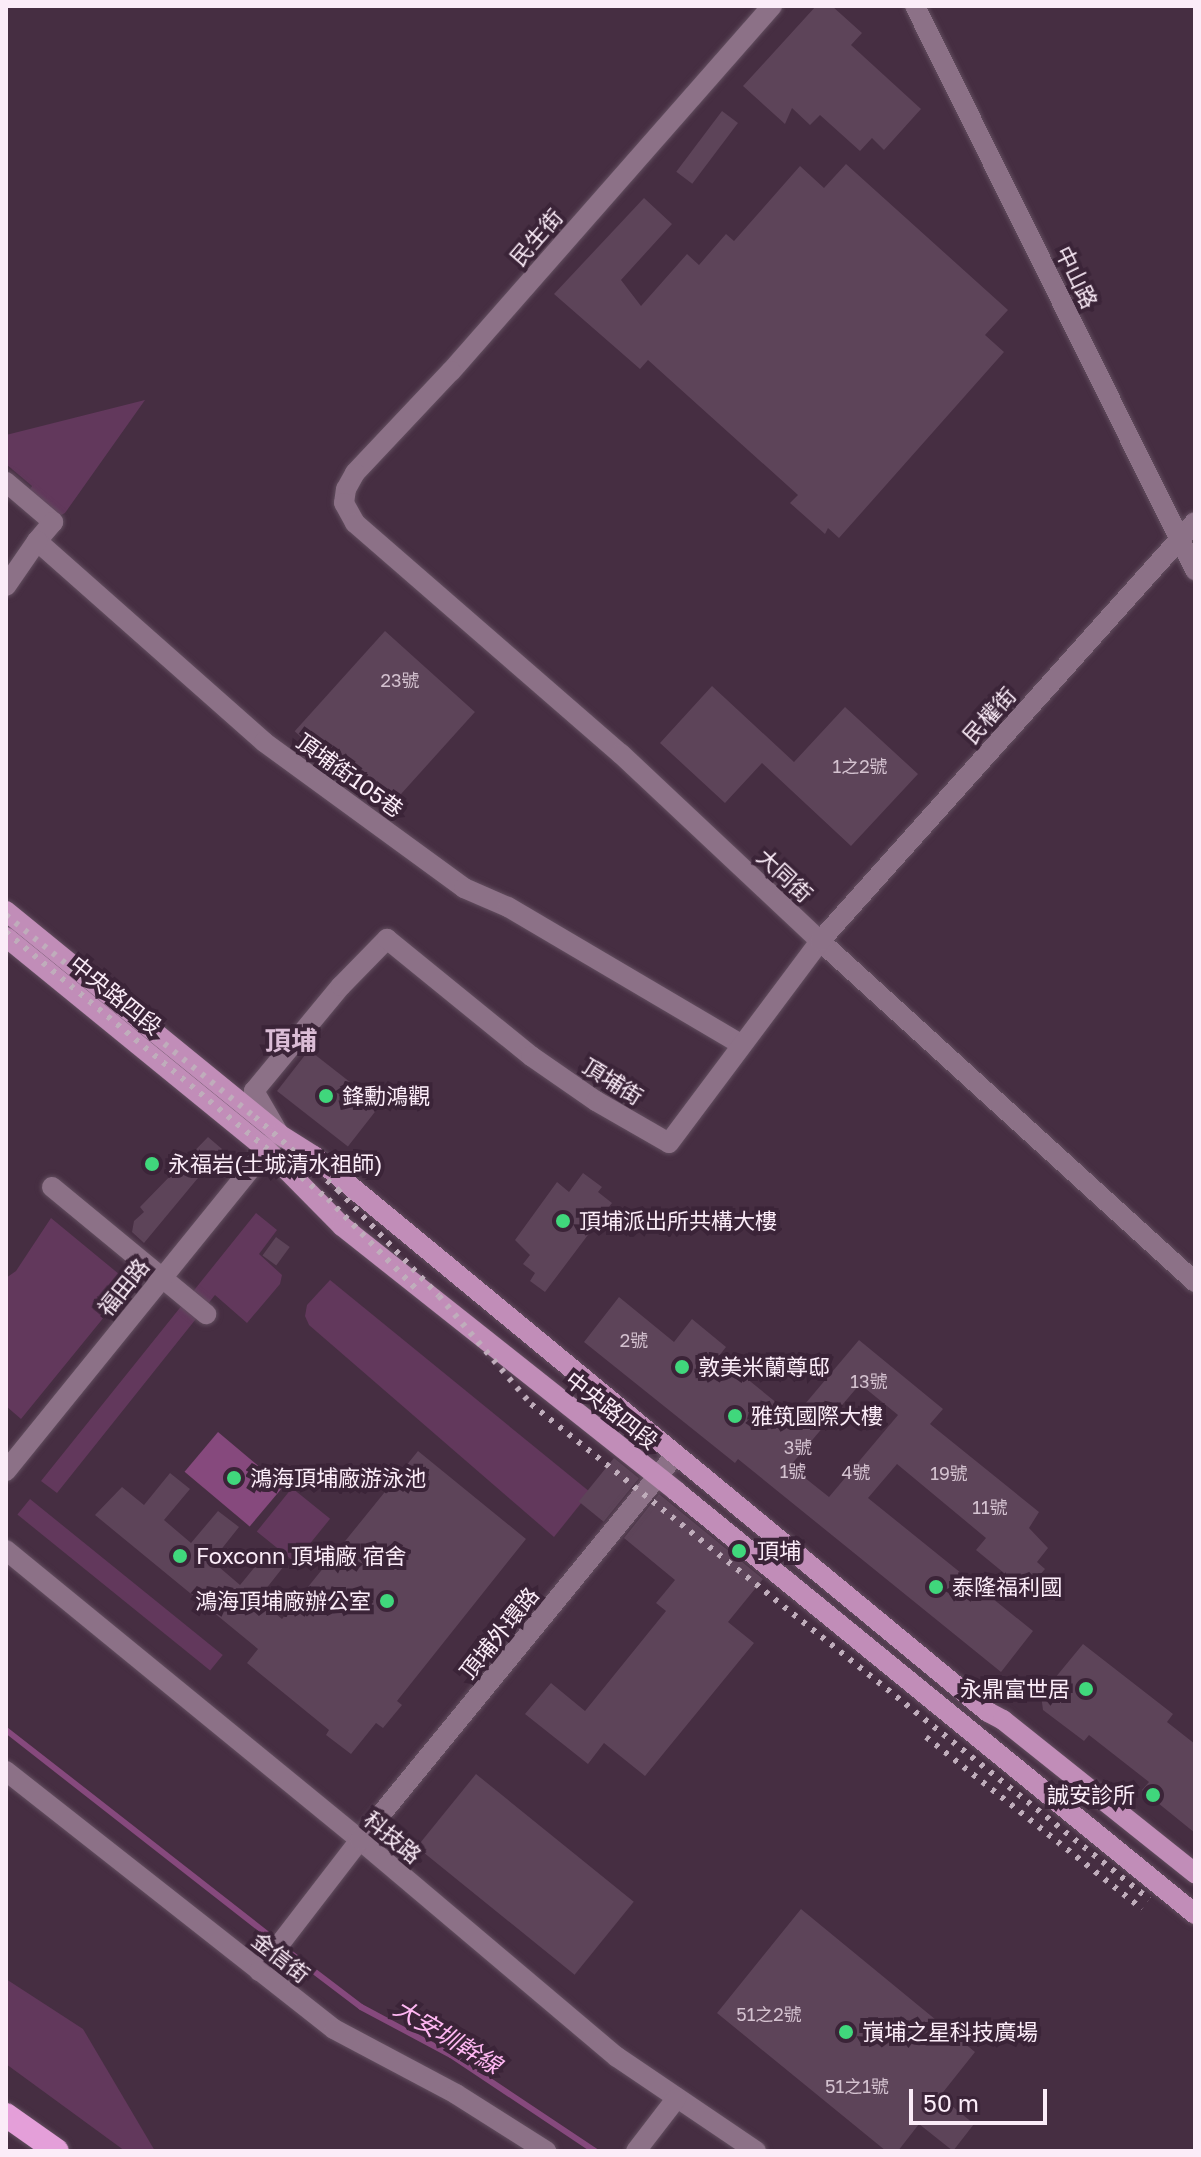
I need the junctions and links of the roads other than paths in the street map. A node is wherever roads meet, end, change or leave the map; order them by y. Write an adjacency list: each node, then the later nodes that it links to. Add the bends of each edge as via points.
1 (772, 6): 4 (street, 民生街, via 355,473)
2 (915, 6): 6 (street, 中山路)
3 (6, 482): 7 (street, via 53,522)
4 (344, 503): 12 (street, 大同街, via 355,523 621,754)
5 (1195, 522): 6 (street, 民權街)
6 (1179, 539): 8 (street, 中山路); 12 (street, 民權街)
7 (37, 541): 9 (street); 13 (street, 頂埔街105巷, via 264,742 464,888 508,907)
8 (1195, 570)
9 (6, 586)
10 (6, 911): 14 (main road, 中央路四段)
11 (6, 937): 14 (main road, 中央路四段)
12 (820, 941): 13 (street, 頂埔街); 17 (street, 大同街)
13 (741, 1044): 14 (street, 頂埔街, via 669,1143 531,1056 387,939 254,1091)
14 (272, 1141): 16 (street, 福田路); 19 (main road, 中央路四段, via 314,1156); 21 (main road, 中央路四段, via 342,1226)
15 (52, 1187): 16 (street)
16 (161, 1278): 18 (street); 20 (street, 福田路)
17 (1195, 1282)
18 (206, 1314)
19 (674, 1456): 21 (street, 頂埔外環路); 25 (main road, 中央路四段)
20 (6, 1471)
21 (658, 1477): 24 (street, 頂埔外環路); 26 (main road, 中央路四段)
22 (6, 1550): 24 (street, 科技路)
23 (6, 1771): 27 (street, 金信街)
24 (360, 1840): 27 (street, 頂埔外環路); 28 (street, 科技路, via 617,2057)
25 (1195, 1873)
26 (1195, 1914)
27 (259, 1971): 31 (street, 金信街, via 334,2029 456,2094)
28 (676, 2099): 32 (street); 33 (street, 科技路)
29 (6, 2115): 30 (highway)
30 (57, 2151)
31 (546, 2151)
32 (636, 2151)
33 (756, 2151)

